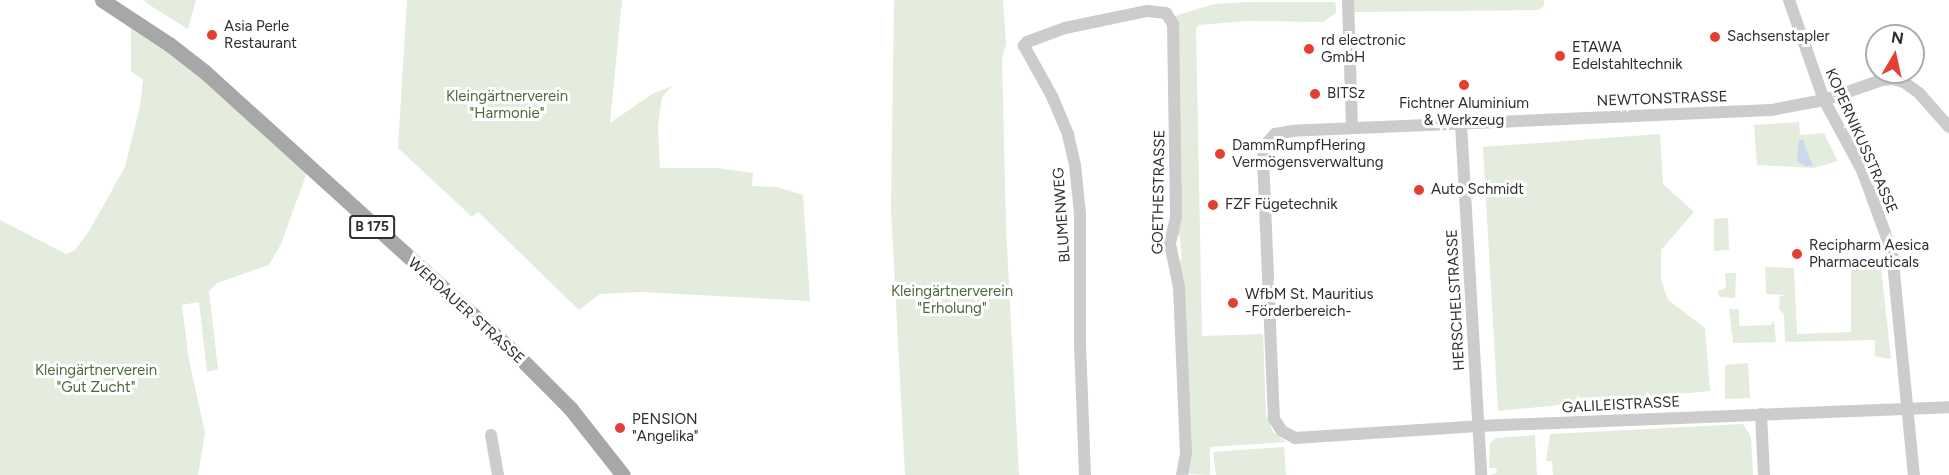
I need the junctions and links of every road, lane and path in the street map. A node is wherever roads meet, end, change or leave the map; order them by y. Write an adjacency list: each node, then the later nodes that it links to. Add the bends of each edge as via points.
1 (102, 0): 16 (main road, WERDAUER STRASSE / B 175, via 205,72 518,357 570,408)
2 (1348, 0): 8 (street)
3 (1790, 0): 5 (street, KOPERNIKUSSTRASSE)
4 (1170, 16): 17 (street, BLUMENWEG, via 1161,12 1126,13 1065,28 1024,46 1053,98 1068,134 1075,165 1080,214); 18 (street, GOETHESTRASSE, via 1174,35 1176,217 1170,244 1179,287 1186,453)
5 (1824, 100): 6 (street, NEWTONSTRASSE, via 1771,110); 7 (street, NEWTONSTRASSE, via 1893,79 1919,93); 10 (street, KOPERNIKUSSTRASSE, via 1862,170 1892,252)
6 (1461, 124): 8 (street, NEWTONSTRASSE); 12 (street, HERSCHELSTRASSE)
7 (1949, 127)
8 (1352, 128): 14 (street, NEWTONSTRASSE, via 1275,134 1267,143 1263,158 1274,419 1282,432)
9 (1949, 407): 10 (street, GALILEISTRASSE)
10 (1909, 409): 11 (street, GALILEISTRASSE); 21 (street, KOPERNIKUSSTRASSE)
11 (1761, 414): 12 (street, GALILEISTRASSE); 20 (street)
12 (1479, 426): 14 (street, GALILEISTRASSE); 19 (street, HERSCHELSTRASSE)
13 (491, 435): 15 (street)
14 (1295, 438)
15 (498, 475)
16 (623, 475)
17 (1085, 475)
18 (1182, 475)
19 (1481, 475)
20 (1764, 475)
21 (1914, 475)

